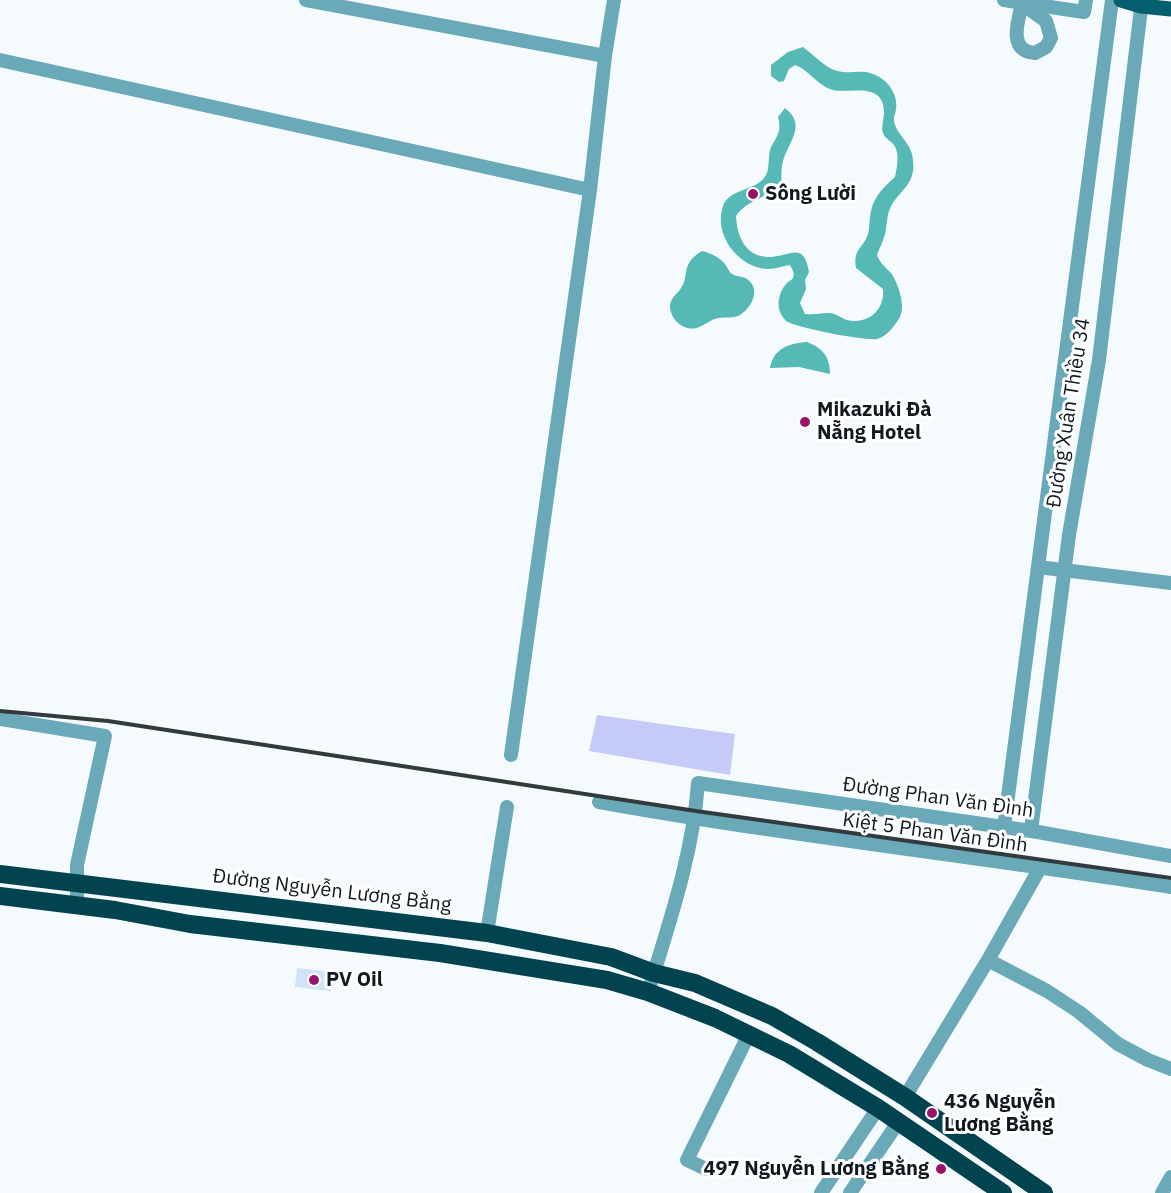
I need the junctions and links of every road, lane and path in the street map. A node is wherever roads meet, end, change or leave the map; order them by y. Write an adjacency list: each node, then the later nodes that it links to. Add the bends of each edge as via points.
1 (306, 0): 11 (street)
2 (614, 0): 11 (street)
3 (996, 0): 9 (street)
4 (1004, 0): 5 (street, via 1084,12)
5 (1086, 0)
6 (1112, 0): 14 (street, Đường Xuân Thiều 34)
7 (1121, 0): 8 (main road)
8 (1142, 3): 10 (main road); 15 (street, Đường Xuân Thiều 34, via 1099,360)
9 (1028, 5)
10 (1171, 9)
11 (605, 56): 13 (street)
12 (0, 60): 13 (street)
13 (590, 190): 18 (street)
14 (1038, 567): 15 (street); 22 (street, Đường Xuân Thiều 34)
15 (1065, 570): 16 (street); 23 (street, Đường Xuân Thiều 34)
16 (1171, 583)
17 (0, 719): 27 (street, via 105,736 77,865)
18 (512, 754)
19 (599, 802): 21 (street, Kiệt 5 Phan Văn Đình)
20 (507, 807): 31 (street)
21 (694, 819): 22 (street, Đường Phan Văn Đình, via 698,783); 25 (street, Kiệt 5 Phan Văn Đình); 33 (street)
22 (1004, 827): 23 (street, Đường Phan Văn Đình)
23 (1031, 831): 24 (street, Đường Phan Văn Đình)
24 (1171, 856)
25 (1041, 866): 28 (street, Kiệt 5 Phan Văn Đình); 32 (street)
26 (0, 874): 27 (highway, Đường Nguyễn Lương Bằng)
27 (77, 883): 30 (street); 31 (highway, Đường Nguyễn Lương Bằng)
28 (1171, 887)
29 (3, 897): 30 (highway)
30 (77, 906): 34 (highway, via 190,924 440,953 607,980)
31 (487, 933): 33 (highway, Đường Nguyễn Lương Bằng, via 611,957)
32 (988, 960): 36 (street, via 1047,991 1118,1044); 37 (street)
33 (654, 973): 34 (street); 37 (highway, Đường Nguyễn Lương Bằng, via 695,983 772,1016)
34 (648, 992): 35 (highway)
35 (749, 1034): 38 (highway); 40 (street, via 687,1160)
36 (1171, 1069)
37 (905, 1097): 45 (highway, Đường Nguyễn Lương Bằng)
38 (878, 1108): 39 (highway); 42 (street)
39 (899, 1121): 43 (street); 44 (highway)
40 (706, 1169)
41 (1171, 1177): 46 (street)
42 (821, 1193)
43 (850, 1193)
44 (1003, 1193)
45 (1044, 1193)
46 (1162, 1193)

